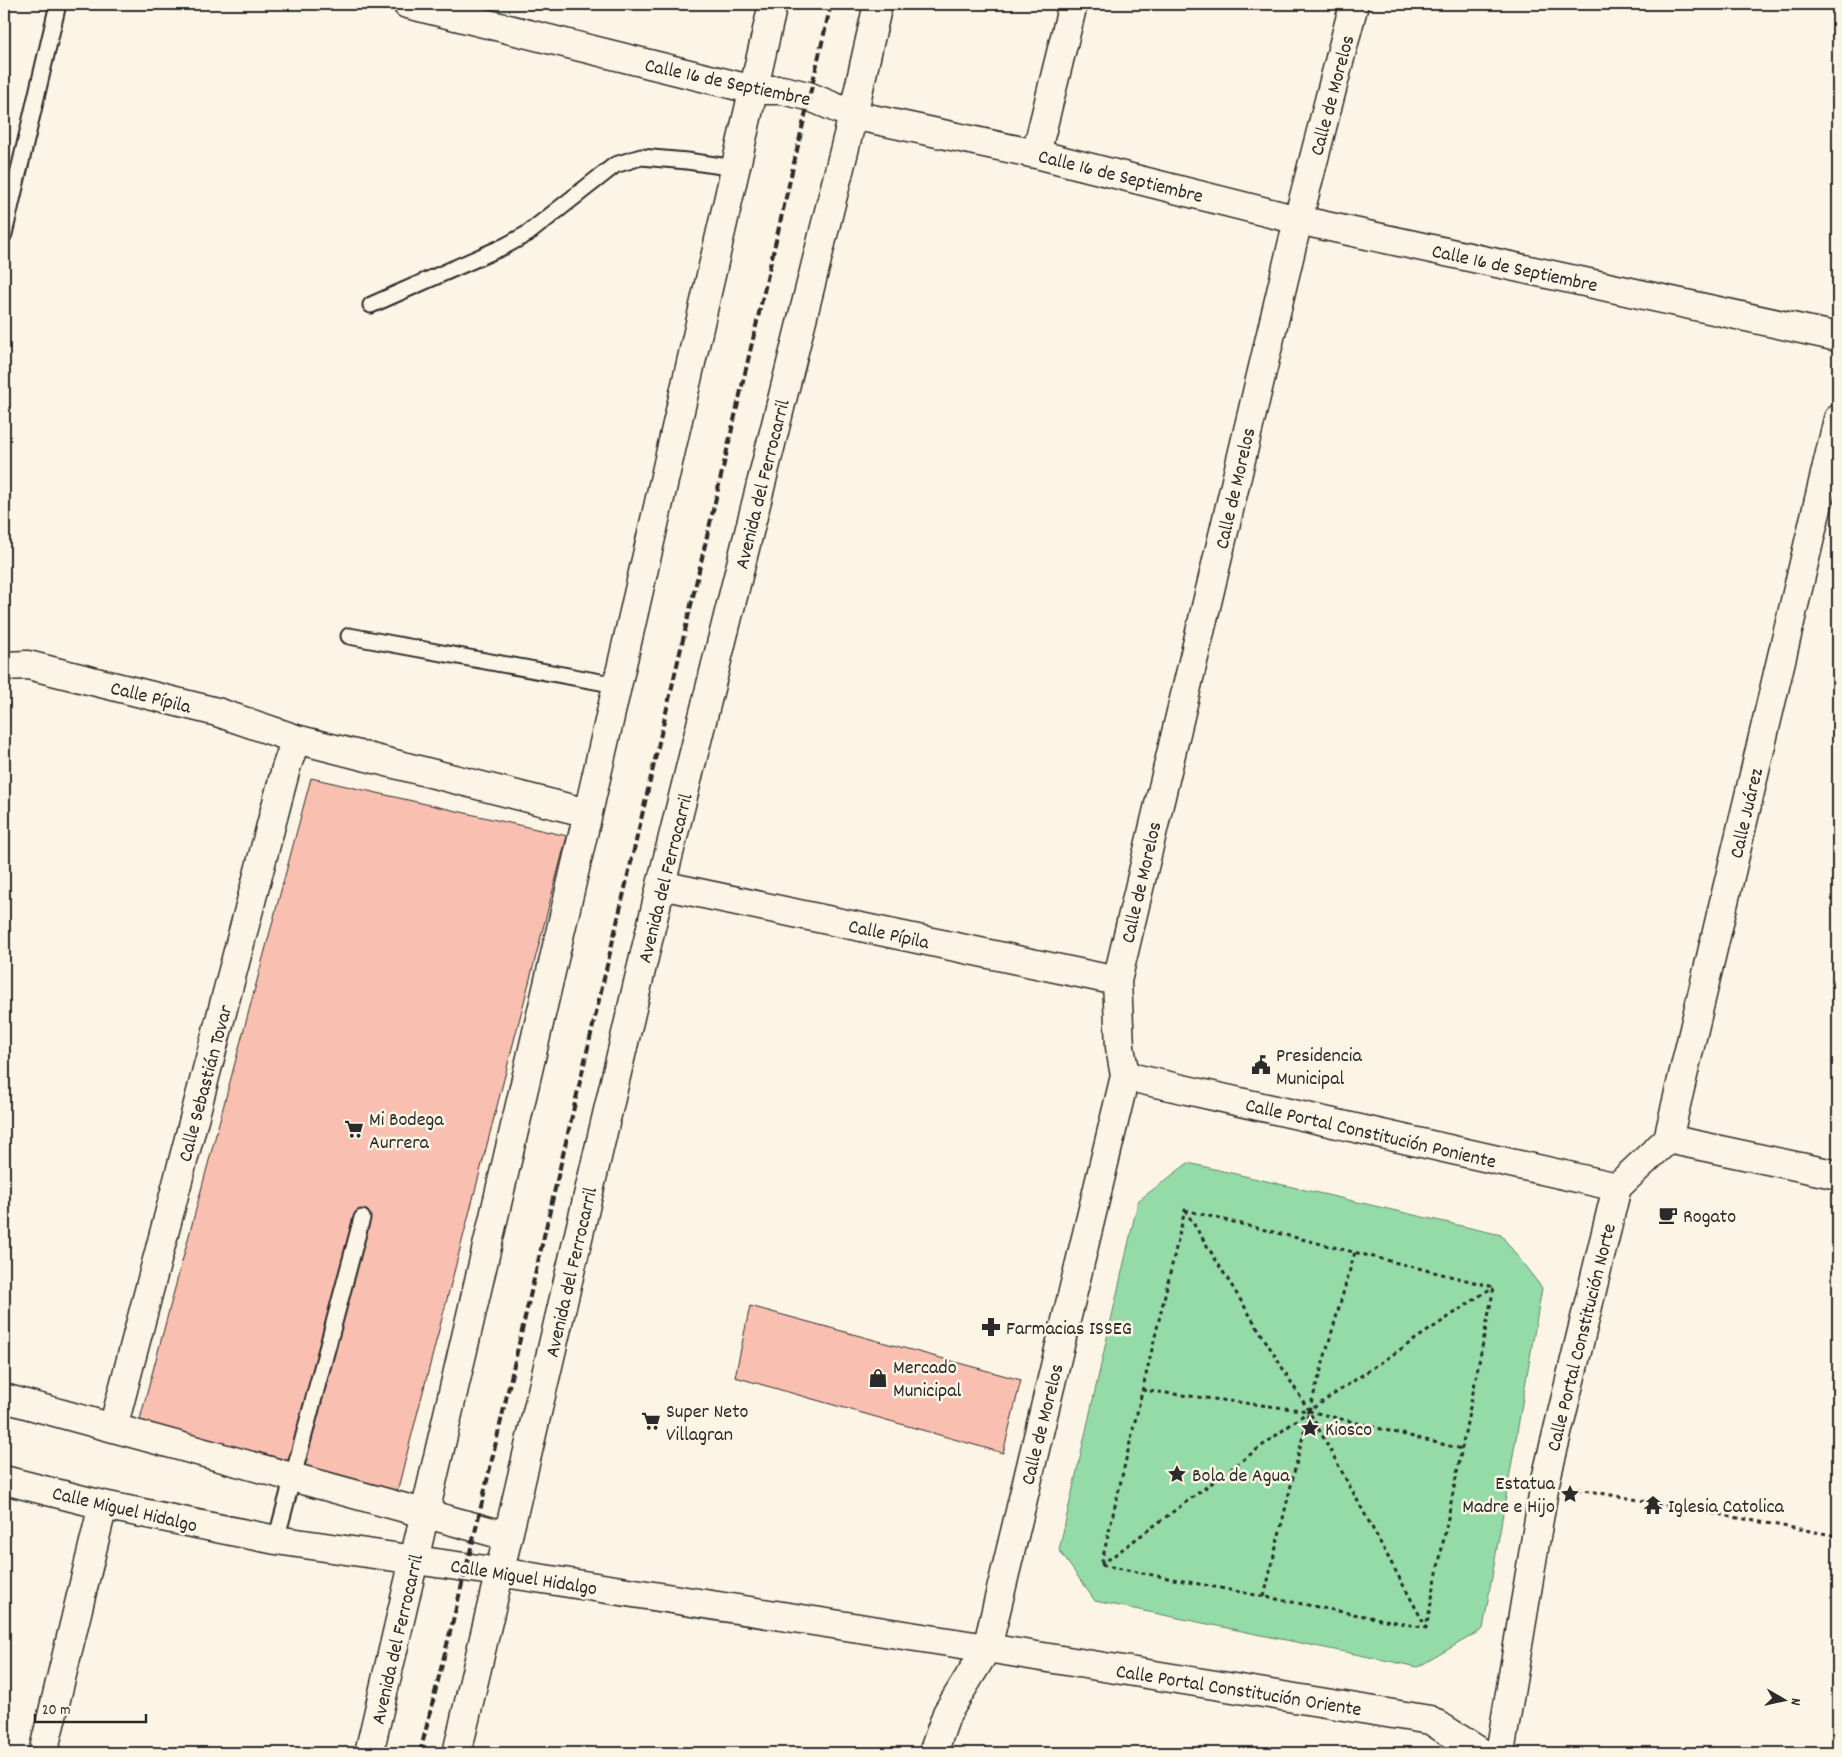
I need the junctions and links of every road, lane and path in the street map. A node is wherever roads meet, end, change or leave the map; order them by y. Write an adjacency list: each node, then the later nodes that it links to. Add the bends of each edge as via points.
1 (58, 4): 12 (lane)
2 (406, 4): 7 (street, Calle 16 de Septiembre)
3 (773, 4): 7 (street, Avenida del Ferrocarril)
4 (878, 4): 8 (street, Avenida del Ferrocarril)
5 (1073, 4): 9 (street)
6 (1354, 4): 11 (street, Calle de Morelos)
7 (754, 90): 8 (street, Calle 16 de Septiembre, via 782,90 808,96); 10 (street, Avenida del Ferrocarril)
8 (853, 115): 9 (street, Calle 16 de Septiembre); 21 (street, Avenida del Ferrocarril)
9 (1036, 154): 11 (street, Calle 16 de Septiembre)
10 (736, 168): 13 (lane, via 687,160 641,158 615,164 527,234); 18 (street, Avenida del Ferrocarril)
11 (1298, 220): 14 (street, Calle 16 de Septiembre); 22 (street, Calle de Morelos)
12 (4, 234)
13 (371, 305)
14 (1838, 337)
15 (1838, 419): 24 (street, Calle Juárez)
16 (349, 636): 18 (lane)
17 (4, 666): 19 (street, Calle Pípila, via 28,665 217,712)
18 (617, 686): 20 (street, Avenida del Ferrocarril)
19 (296, 738): 20 (street, Calle Pípila); 34 (street, Calle Sebastián Tovar)
20 (588, 813): 40 (street, Avenida del Ferrocarril)
21 (661, 886): 22 (street, Calle Pípila); 41 (street, Avenida del Ferrocarril)
22 (1117, 981): 23 (street, Calle de Morelos, via 1118,1029)
23 (1125, 1076): 26 (street, Calle Portal Constitución Poniente); 49 (street, Calle de Morelos)
24 (1668, 1139): 25 (street); 26 (street)
25 (1838, 1175)
26 (1617, 1187): 38 (street, Calle Portal Constitución Norte)
27 (1185, 1210): 29 (path); 31 (path); 33 (path)
28 (362, 1218): 36 (lane)
29 (1354, 1252): 30 (path); 33 (path)
30 (1494, 1287): 33 (path); 35 (path)
31 (1142, 1390): 33 (path); 45 (path)
32 (4, 1398): 34 (street, Calle Miguel Hidalgo)
33 (1309, 1411): 35 (path); 45 (path); 47 (path); 48 (path)
34 (113, 1428): 36 (street, Calle Miguel Hidalgo)
35 (1462, 1449): 48 (path)
36 (292, 1479): 40 (street, Calle Miguel Hidalgo); 43 (lane)
37 (4, 1480): 39 (street, Calle Miguel Hidalgo)
38 (1545, 1483): 42 (path); 55 (street, Calle Portal Constitución Norte)
39 (103, 1505): 43 (street, Calle Miguel Hidalgo); 50 (street)
40 (425, 1514): 41 (street, Calle Miguel Hidalgo); 44 (street, Avenida del Ferrocarril)
41 (507, 1536): 46 (street, Avenida del Ferrocarril)
42 (1838, 1536)
43 (276, 1540): 44 (street, Calle Miguel Hidalgo)
44 (415, 1560): 46 (street, Calle Miguel Hidalgo); 51 (street, Avenida del Ferrocarril)
45 (1101, 1565): 47 (path)
46 (500, 1572): 49 (street, Calle Miguel Hidalgo); 52 (street, Avenida del Ferrocarril)
47 (1264, 1596): 48 (path)
48 (1426, 1628)
49 (987, 1648): 53 (street, Calle de Morelos, via 947,1713); 54 (street, Calle Portal Constitución Oriente, via 1430,1720)
50 (43, 1753)
51 (369, 1753)
52 (457, 1753)
53 (933, 1753)
54 (1482, 1753)
55 (1500, 1753)

